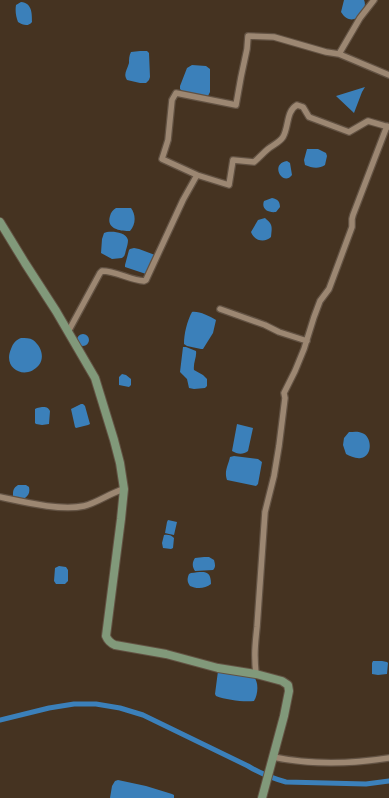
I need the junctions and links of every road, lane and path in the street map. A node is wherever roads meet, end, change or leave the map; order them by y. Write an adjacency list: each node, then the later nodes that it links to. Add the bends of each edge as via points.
1 (374, 0): 2 (street)
2 (339, 54): 3 (street); 5 (street, via 274,37 248,36 236,105 176,93 172,100 168,140 162,159)
3 (389, 75)
4 (388, 126): 5 (street, via 368,121 349,132 310,117 303,107 297,105 290,113 283,138 254,162 233,160 229,185); 9 (street, via 352,219 352,227 329,289 320,301)
5 (197, 175): 8 (street, via 146,280 102,271)
6 (0, 222): 8 (street)
7 (220, 309): 9 (street)
8 (68, 332): 10 (street, via 95,378 120,462)
9 (306, 341): 12 (street, via 284,393 279,446 265,512 254,658)
10 (124, 489): 11 (street, via 84,506 69,508); 12 (street, via 106,636 110,643 218,668)
11 (0, 497)
12 (256, 674): 14 (street, via 282,681 289,688)
13 (389, 758): 14 (street, via 319,763)
14 (272, 759): 15 (street)
15 (262, 797)

